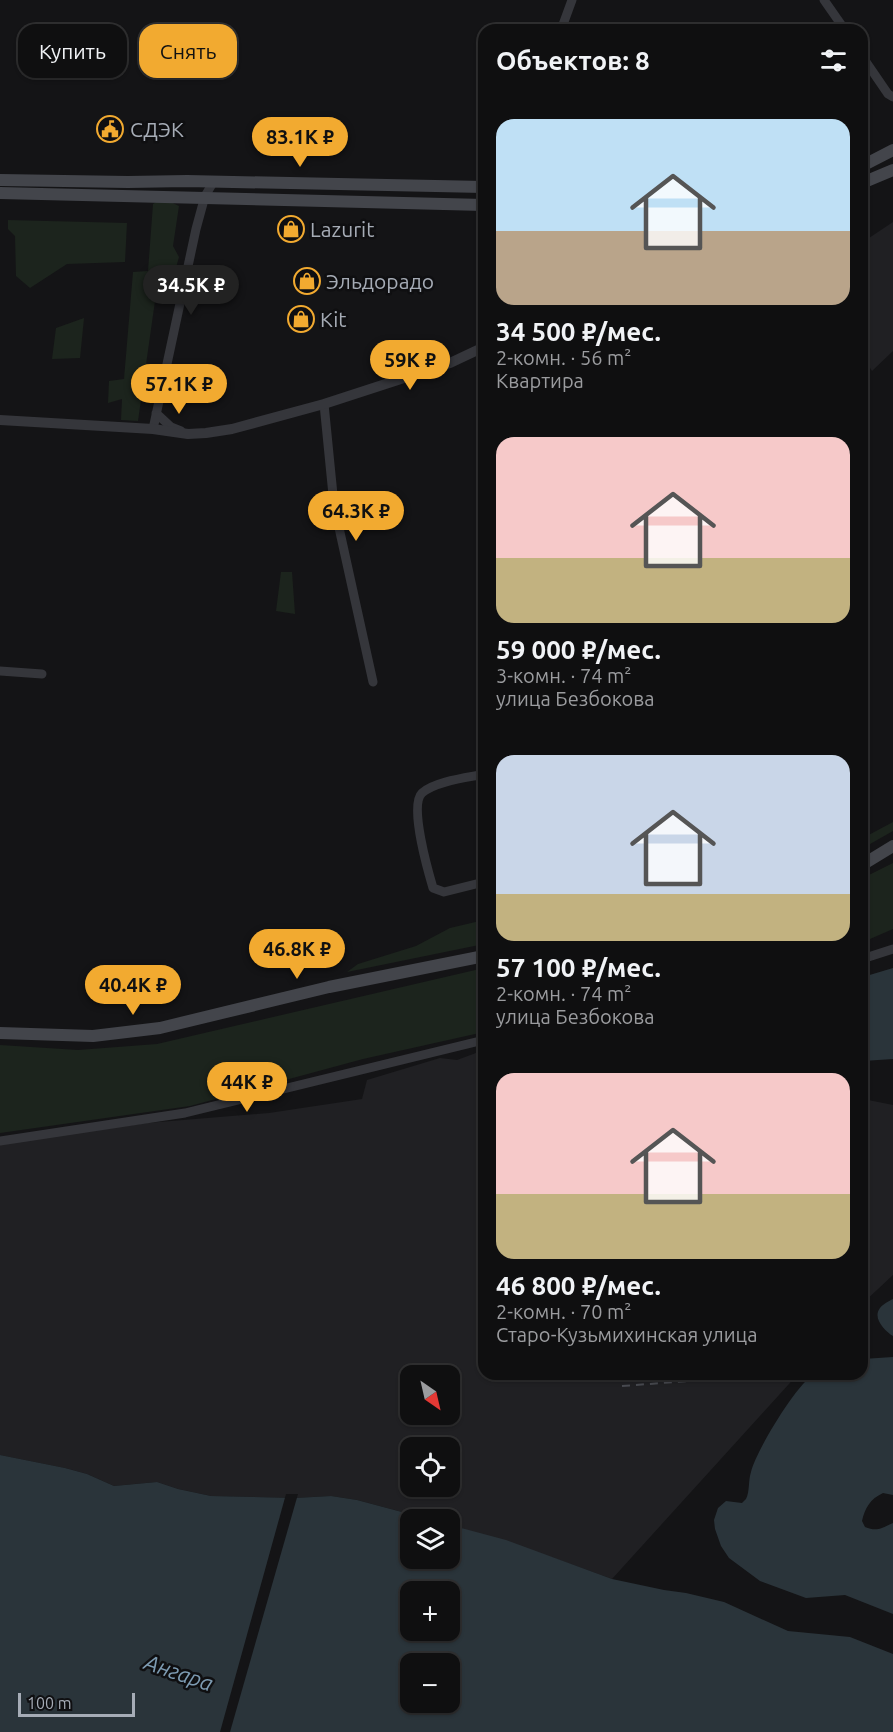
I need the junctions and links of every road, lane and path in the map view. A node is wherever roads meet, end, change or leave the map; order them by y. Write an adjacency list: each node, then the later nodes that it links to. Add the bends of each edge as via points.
1 (572, 0): 3 (street)
2 (824, 0): 4 (street)
3 (563, 24)
4 (841, 24)
5 (868, 65): 6 (street)
6 (893, 97)
7 (893, 150): 8 (main road)
8 (868, 163)
9 (889, 171): 12 (main road)
10 (0, 180): 11 (main road)
11 (214, 181): 13 (main road); 16 (street)
12 (868, 182)
13 (452, 187): 14 (main road); 17 (main road)
14 (478, 188)
15 (0, 193): 16 (main road)
16 (205, 196): 17 (main road); 21 (street)
17 (448, 204): 18 (main road)
18 (478, 207)
19 (478, 350): 20 (street, via 450,363)
20 (324, 404): 24 (street, via 232,429); 27 (street, via 334,505)
21 (156, 413): 23 (street); 24 (street, via 171,427)
22 (0, 420): 23 (street)
23 (153, 429): 24 (street)
24 (188, 434)
25 (0, 671): 26 (street)
26 (42, 674)
27 (373, 682)
28 (478, 775): 31 (street, via 431,787 417,800 416,807 433,888 444,892)
29 (893, 846): 30 (main road)
30 (868, 861)
31 (478, 884)
32 (893, 949): 34 (street)
33 (478, 957): 35 (main road, via 329,987 160,1028 93,1036)
34 (868, 957)
35 (0, 1033)
36 (478, 1041): 37 (street, via 185,1113)
37 (0, 1141)

